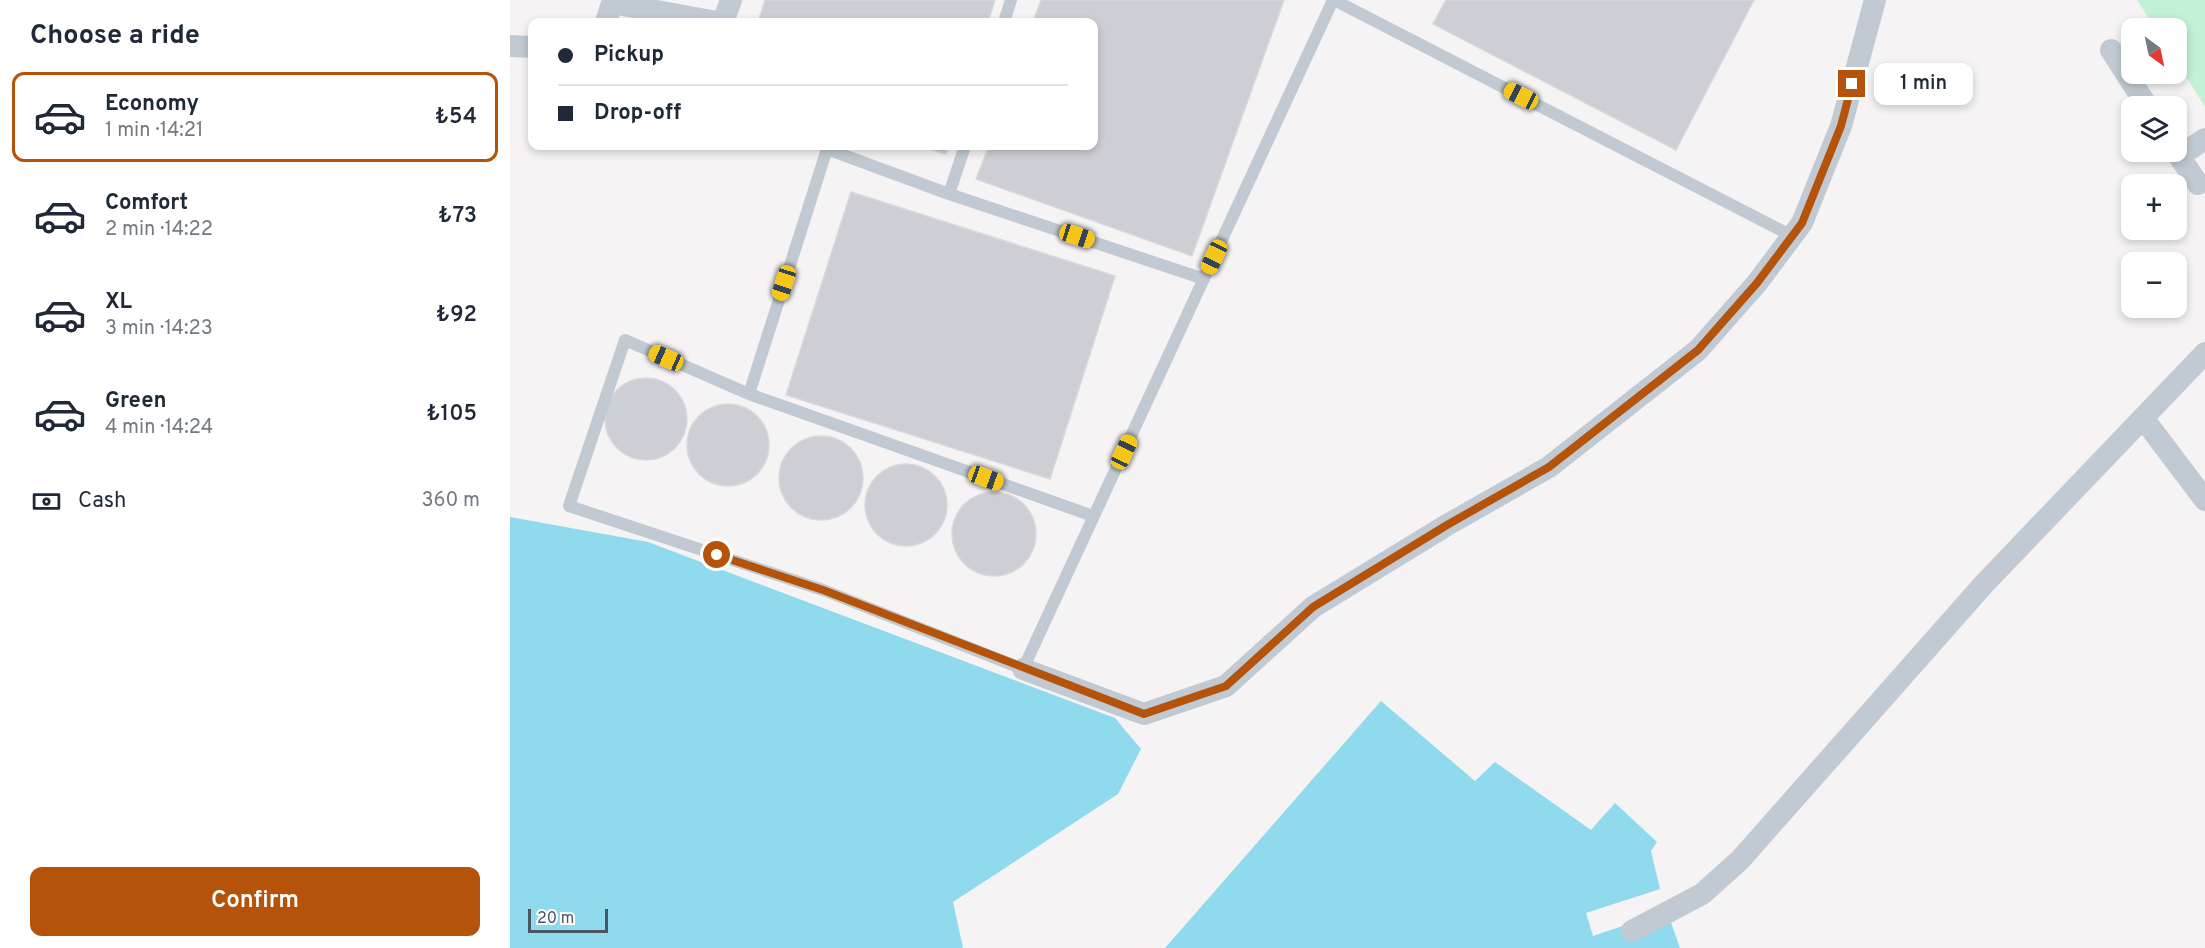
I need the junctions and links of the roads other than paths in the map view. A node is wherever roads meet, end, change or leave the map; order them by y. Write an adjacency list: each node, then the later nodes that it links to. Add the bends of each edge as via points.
1 (731, 0): 7 (street)
2 (1011, 0): 8 (lane)
3 (1333, 0): 21 (lane); 22 (lane)
4 (1875, 0): 21 (street, via 1841,126 1802,223)
5 (607, 18): 6 (street, via 612,3)
6 (695, 18)
7 (724, 18)
8 (1005, 18)
9 (510, 46): 10 (street)
10 (528, 47)
11 (2111, 50): 12 (street)
12 (2141, 96)
13 (2205, 139): 14 (street)
14 (2187, 149)
15 (827, 150): 24 (lane)
16 (830, 150): 20 (lane)
17 (964, 150): 20 (lane)
18 (2184, 162): 19 (street)
19 (2203, 187)
20 (949, 194): 22 (lane)
21 (1792, 236): 28 (street, via 1698,350 1549,467 1313,607 1226,686 1144,714)
22 (1204, 279): 27 (lane)
23 (2205, 353): 25 (street)
24 (749, 394): 27 (lane); 28 (lane, via 625,340 569,506 823,590)
25 (2143, 418): 26 (street); 29 (street, via 1984,584 1740,860 1702,894)
26 (2205, 500)
27 (1093, 516): 28 (lane)
28 (1023, 669)
29 (1632, 932)

